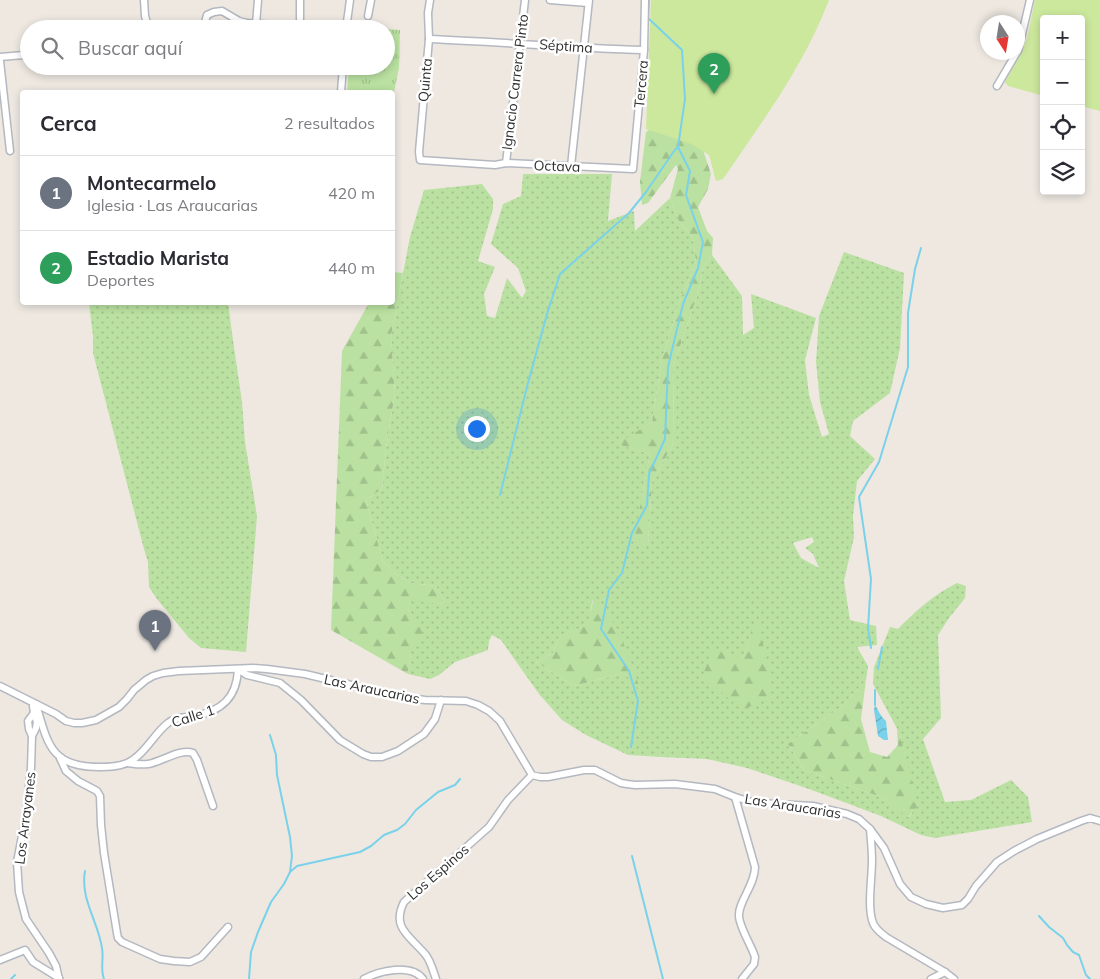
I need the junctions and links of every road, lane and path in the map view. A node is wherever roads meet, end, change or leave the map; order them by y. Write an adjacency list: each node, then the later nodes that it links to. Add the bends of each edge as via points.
1 (144, 0): 13 (street)
2 (258, 0): 16 (street)
3 (300, 0): 17 (street)
4 (350, 0): 18 (street)
5 (370, 0): 12 (street)
6 (430, 0): 20 (street, Quinta)
7 (525, 0): 21 (street, Ignacio Carrera Pinto)
8 (550, 0): 11 (street)
9 (645, 0): 23 (street, Tercera)
10 (1030, 0): 19 (street)
11 (588, 2): 22 (street)
12 (368, 16)
13 (146, 20)
14 (206, 20): 15 (street, via 207,15 219,11)
15 (237, 20)
16 (256, 20)
17 (300, 20)
18 (347, 20)
19 (1025, 20)
20 (429, 39): 21 (street, Séptima); 31 (street, Quinta)
21 (520, 43): 22 (street, Séptima); 32 (street, Ignacio Carrera Pinto)
22 (584, 48): 23 (street, Séptima); 33 (street)
23 (644, 50): 34 (street, Tercera)
24 (20, 56): 25 (street)
25 (0, 59): 30 (street)
26 (1012, 60): 28 (street)
27 (342, 75): 29 (street)
28 (997, 86)
29 (341, 90)
30 (10, 151)
31 (420, 160): 32 (street, Octava)
32 (506, 164): 33 (street, Octava)
33 (571, 166): 34 (street, Octava)
34 (634, 169)
35 (238, 669): 37 (street, Las Araucarias, via 305,674 401,697); 37 (street, via 247,675 280,684 301,700 340,740 372,757 382,757 398,750 424,734 435,719); 38 (street, Las Araucarias, via 179,671 153,676 119,707 96,720 82,723 66,721); 40 (street, Calle 1, via 238,682 227,701 208,713 170,721)
36 (0, 686): 38 (street, Las Araucarias)
37 (441, 700): 41 (street, Las Araucarias, via 466,701 489,711 500,721)
38 (34, 704): 39 (street, via 50,747); 49 (street, Los Arrayanes, via 37,722 32,736 26,815 17,862 18,892 26,919 49,953)
39 (60, 757): 40 (street, via 83,766); 46 (street, via 66,771 97,790 100,796 101,825 118,938 160,959 190,962 201,956)
40 (128, 763): 43 (street, via 150,764 186,751 193,753)
41 (532, 775): 42 (street, Las Araucarias, via 548,777 595,770 621,783 675,784 715,789); 52 (street, Los Espinos, via 508,800 489,827 404,902 400,910 400,925 426,955)
42 (735, 797): 45 (street, Las Araucarias, via 755,803 826,809 859,819); 53 (street, via 755,868 755,877 739,917 754,957 754,964)
43 (213, 806)
44 (1100, 820): 45 (street, Las Araucarias, via 1090,818 1081,821 1014,851 997,862 962,905 943,908 911,897 900,884 884,848)
45 (870, 829): 48 (street, via 873,924 886,937)
46 (228, 927)
47 (0, 960): 49 (street, via 25,950 33,962)
48 (945, 972): 54 (street); 55 (street)
49 (59, 978)
50 (364, 979): 51 (street, via 396,970 419,973)
51 (423, 979)
52 (436, 979)
53 (742, 979)
54 (931, 979)
55 (954, 979)

